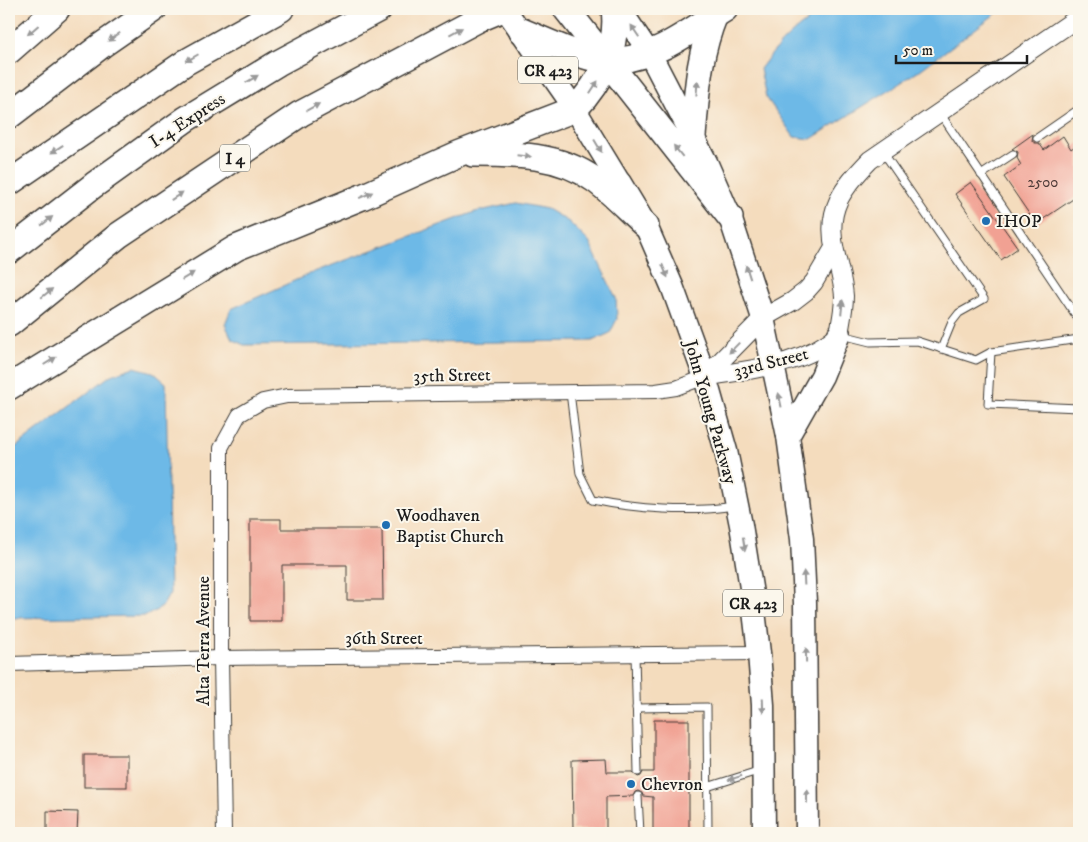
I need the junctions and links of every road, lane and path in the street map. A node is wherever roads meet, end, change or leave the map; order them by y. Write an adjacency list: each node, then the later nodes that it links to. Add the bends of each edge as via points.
1 (57, 9): 12 (highway, one-way to 12)
2 (154, 9): 18 (highway, one-way to 18)
3 (281, 9): 25 (highway, one-way to 25, via 186,62)
4 (379, 9): 30 (highway, I-4 Express, one-way to 4, via 186,119 278,63)
5 (504, 9): 11 (main road, John Young Parkway / CR 423); 33 (highway, I 4, one-way to 5, via 119,234 300,114 479,19)
6 (566, 9): 14 (highway)
7 (614, 9): 14 (highway, via 613,40)
8 (620, 9): 13 (main road, CR 423, one-way to 8)
9 (720, 12): 13 (highway); 19 (highway, one-way to 9, via 700,64 707,35)
10 (1079, 19): 17 (street)
11 (522, 31): 14 (highway); 15 (main road, John Young Parkway / CR 423)
12 (9, 52)
13 (650, 54): 14 (highway); 19 (highway, CR 423)
14 (606, 61): 15 (highway, one-way to 14, via 599,79); 27 (highway, one-way to 14)
15 (575, 108): 22 (highway); 26 (main road, John Young Parkway / CR 423, one-way to 26)
16 (1079, 109): 20 (lane)
17 (939, 113): 21 (street); 24 (lane)
18 (9, 116)
19 (693, 136): 27 (highway, CR 423)
20 (1037, 138)
21 (883, 151): 29 (street, via 848,182 838,199 833,221); 36 (lane, via 984,299 960,313 952,322)
22 (458, 154): 28 (highway, one-way to 28, via 511,154 566,164 594,179); 40 (highway, one-way to 22, via 236,248)
23 (1013, 154): 24 (lane)
24 (981, 175): 32 (lane)
25 (9, 183)
26 (620, 183): 28 (highway, John Young Parkway / CR 423)
27 (730, 217): 31 (highway, CR 423, one-way to 27)
28 (646, 226): 39 (highway, John Young Parkway / CR 423, one-way to 39)
29 (834, 248): 31 (street, 33rd Street, via 806,291); 34 (street, one-way to 29, via 844,296)
30 (9, 251)
31 (763, 318): 38 (highway, CR 423); 39 (street, 33rd Street, one-way to 39)
32 (1079, 320)
33 (9, 324)
34 (839, 334): 36 (lane, via 870,342 917,341); 38 (street, 33rd Street, via 827,345 804,356); 43 (highway, via 822,376)
35 (1079, 339): 37 (lane)
36 (941, 349): 37 (lane, via 976,360)
37 (991, 352): 42 (lane, via 988,404)
38 (773, 364): 39 (street, 33rd Street); 43 (highway, CR 423, one-way to 38)
39 (706, 378): 41 (street, 35th Street, via 656,391); 45 (highway, John Young Parkway / CR 423)
40 (9, 387)
41 (570, 392): 44 (street, 35th Street, via 287,396 263,401 239,415); 45 (lane, via 580,474 593,500 625,507 714,509)
42 (1079, 408)
43 (788, 436): 59 (highway, CR 423, one-way to 43, via 802,539)
44 (221, 448): 48 (street, Alta Terra Avenue)
45 (737, 506): 46 (highway, John Young Parkway / CR 423, one-way to 46)
46 (759, 652): 47 (street, 36th Street); 51 (highway, John Young Parkway / CR 423, one-way to 51)
47 (635, 654): 48 (street, 36th Street); 50 (lane)
48 (221, 658): 49 (street, 36th Street); 55 (street, Alta Terra Avenue)
49 (9, 664)
50 (636, 708): 52 (lane); 53 (lane, via 707,707)
51 (763, 769): 53 (lane, one-way to 53); 58 (highway, John Young Parkway / CR 423)
52 (638, 772)
53 (707, 787): 57 (lane)
54 (638, 796): 56 (lane)
55 (224, 833)
56 (640, 833)
57 (708, 833)
58 (764, 833)
59 (807, 833)

